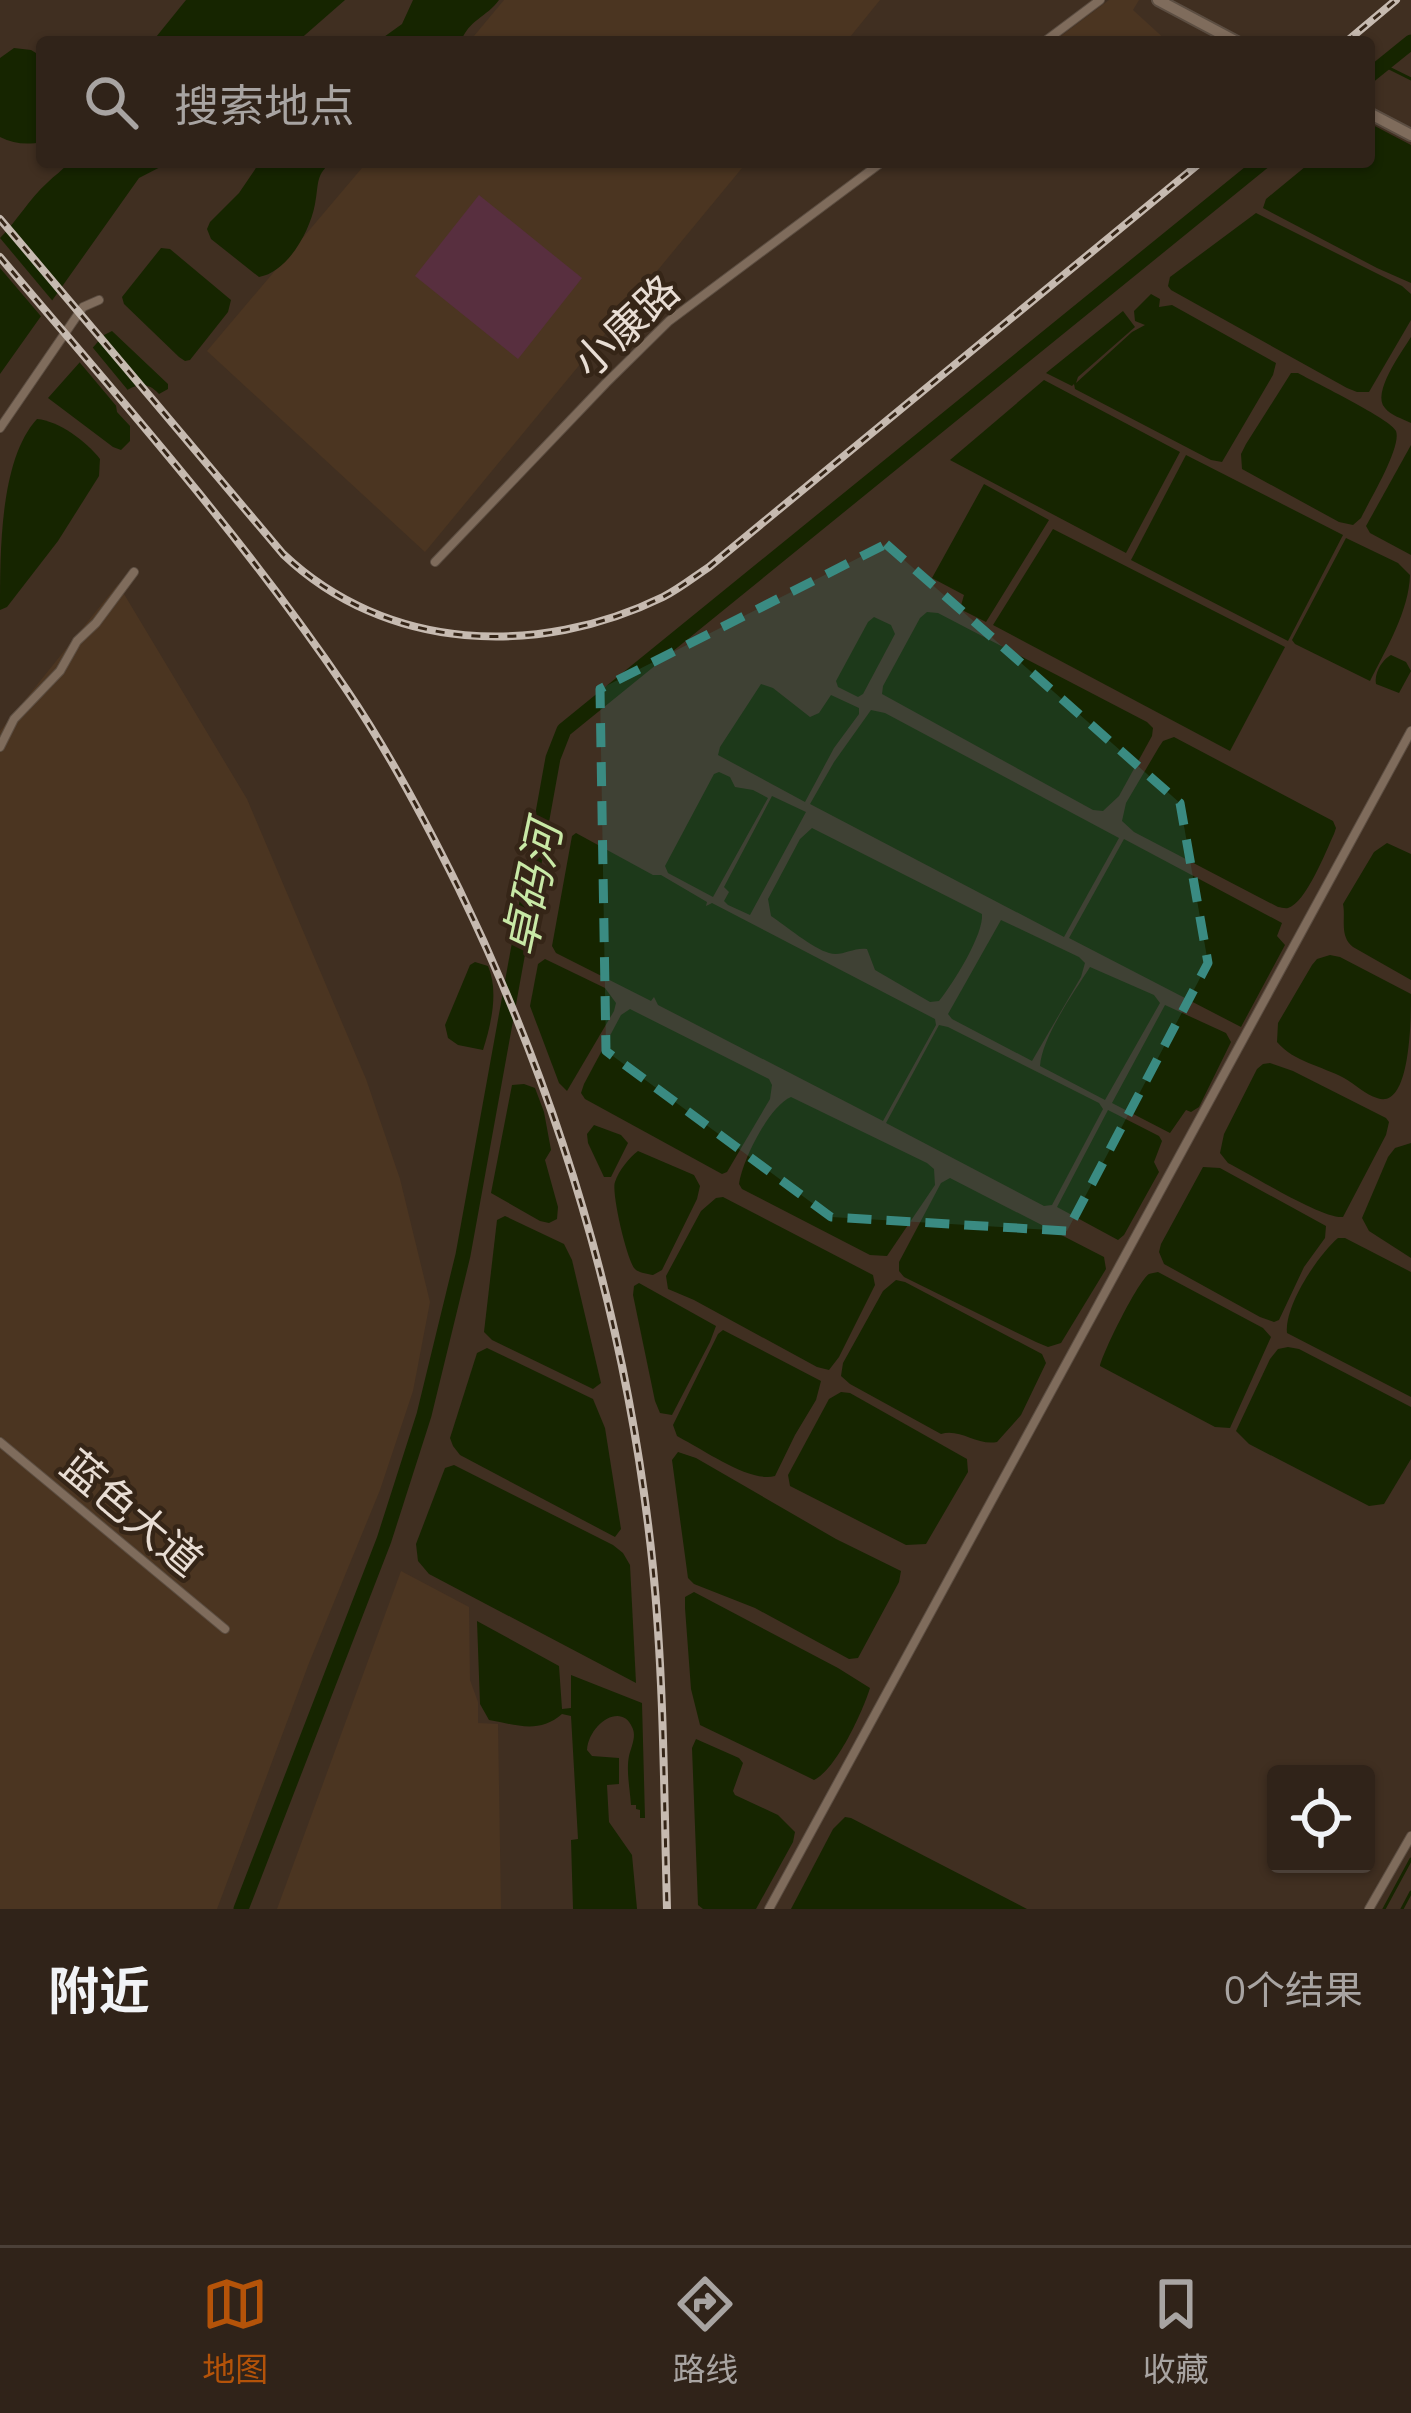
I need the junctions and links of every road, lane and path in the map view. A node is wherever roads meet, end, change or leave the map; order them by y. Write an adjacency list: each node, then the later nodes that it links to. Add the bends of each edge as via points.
1 (1100, 0): 3 (street)
2 (1158, 0): 4 (main road)
3 (1052, 36)
4 (1226, 36)
5 (1375, 116): 6 (main road)
6 (1411, 135)
7 (874, 168): 10 (street, 小康路, via 669,321)
8 (99, 300): 9 (street, via 83,308)
9 (0, 428)
10 (435, 562)
11 (134, 572): 13 (street)
12 (1411, 731): 17 (street)
13 (0, 747)
14 (0, 1442): 15 (street, 蓝色大道)
15 (225, 1629)
16 (1411, 1836): 18 (street)
17 (769, 1909)
18 (1369, 1909)

